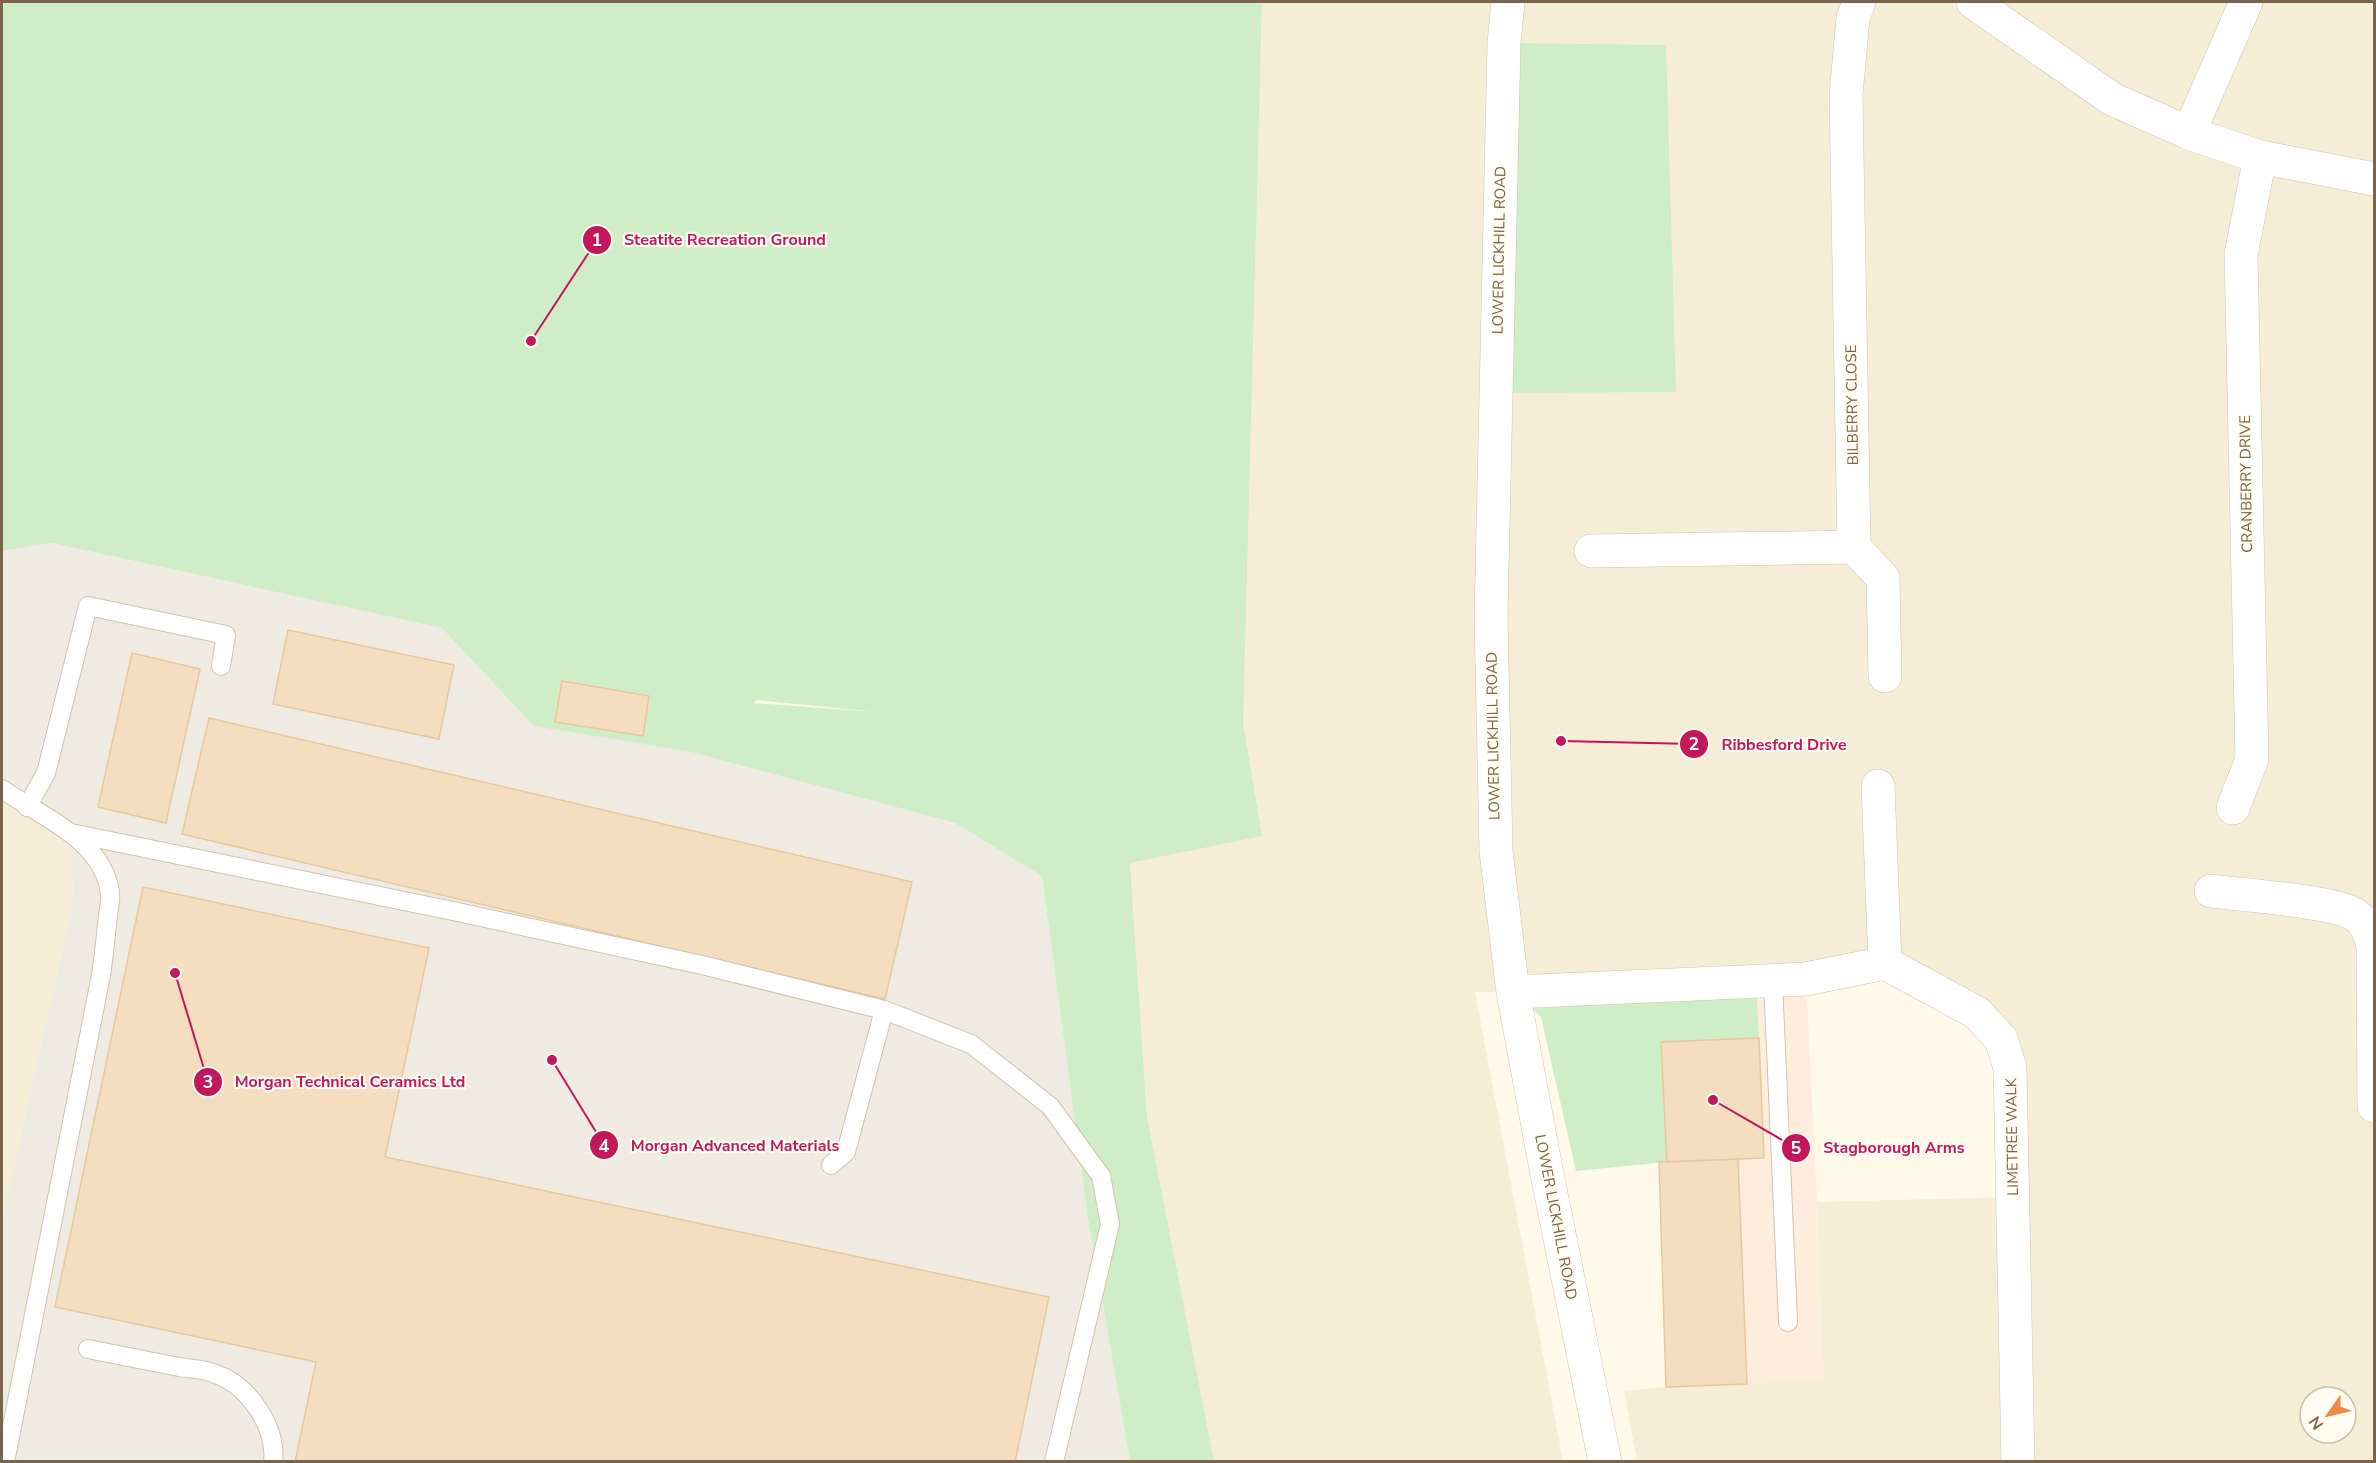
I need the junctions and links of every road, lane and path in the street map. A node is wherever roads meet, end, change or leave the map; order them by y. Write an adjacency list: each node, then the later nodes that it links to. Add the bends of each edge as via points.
1 (1508, 2): 20 (street, LOWER LICKHILL ROAD, via 1491,616 1496,852)
2 (1859, 2): 8 (street, BILBERRY CLOSE, via 1853,18 1846,95)
3 (1973, 2): 5 (street, via 2112,99)
4 (2246, 2): 5 (street)
5 (2189, 133): 6 (street)
6 (2260, 157): 7 (street); 15 (street, CRANBERRY DRIVE, via 2241,255 2252,759)
7 (2374, 179)
8 (1854, 547): 9 (street); 11 (street, via 1883,578)
9 (1591, 551)
10 (221, 666): 14 (lane, via 226,635 88,606 46,772)
11 (1885, 676)
12 (1878, 786): 18 (street)
13 (2, 789): 14 (lane)
14 (27, 807): 16 (lane)
15 (2233, 808)
16 (71, 833): 21 (lane, via 702,965); 26 (lane, via 96,855 111,894 101,975)
17 (2211, 891): 22 (street, via 2321,905 2353,913 2366,925 2373,945)
18 (1885, 963): 19 (street, via 1806,979); 30 (street, LIMETREE WALK, via 1977,1013 2001,1039 2010,1068)
19 (1773, 981): 20 (street); 24 (lane)
20 (1513, 992): 29 (street, LOWER LICKHILL ROAD)
21 (884, 1010): 23 (lane, via 846,1152); 28 (lane, via 971,1044 1050,1106 1101,1176 1110,1224)
22 (2374, 1106)
23 (831, 1165)
24 (1788, 1322)
25 (88, 1349): 27 (lane, via 216,1374 238,1388 265,1421 272,1435)
26 (4, 1461)
27 (273, 1461)
28 (1054, 1461)
29 (1605, 1461)
30 (2018, 1461)

